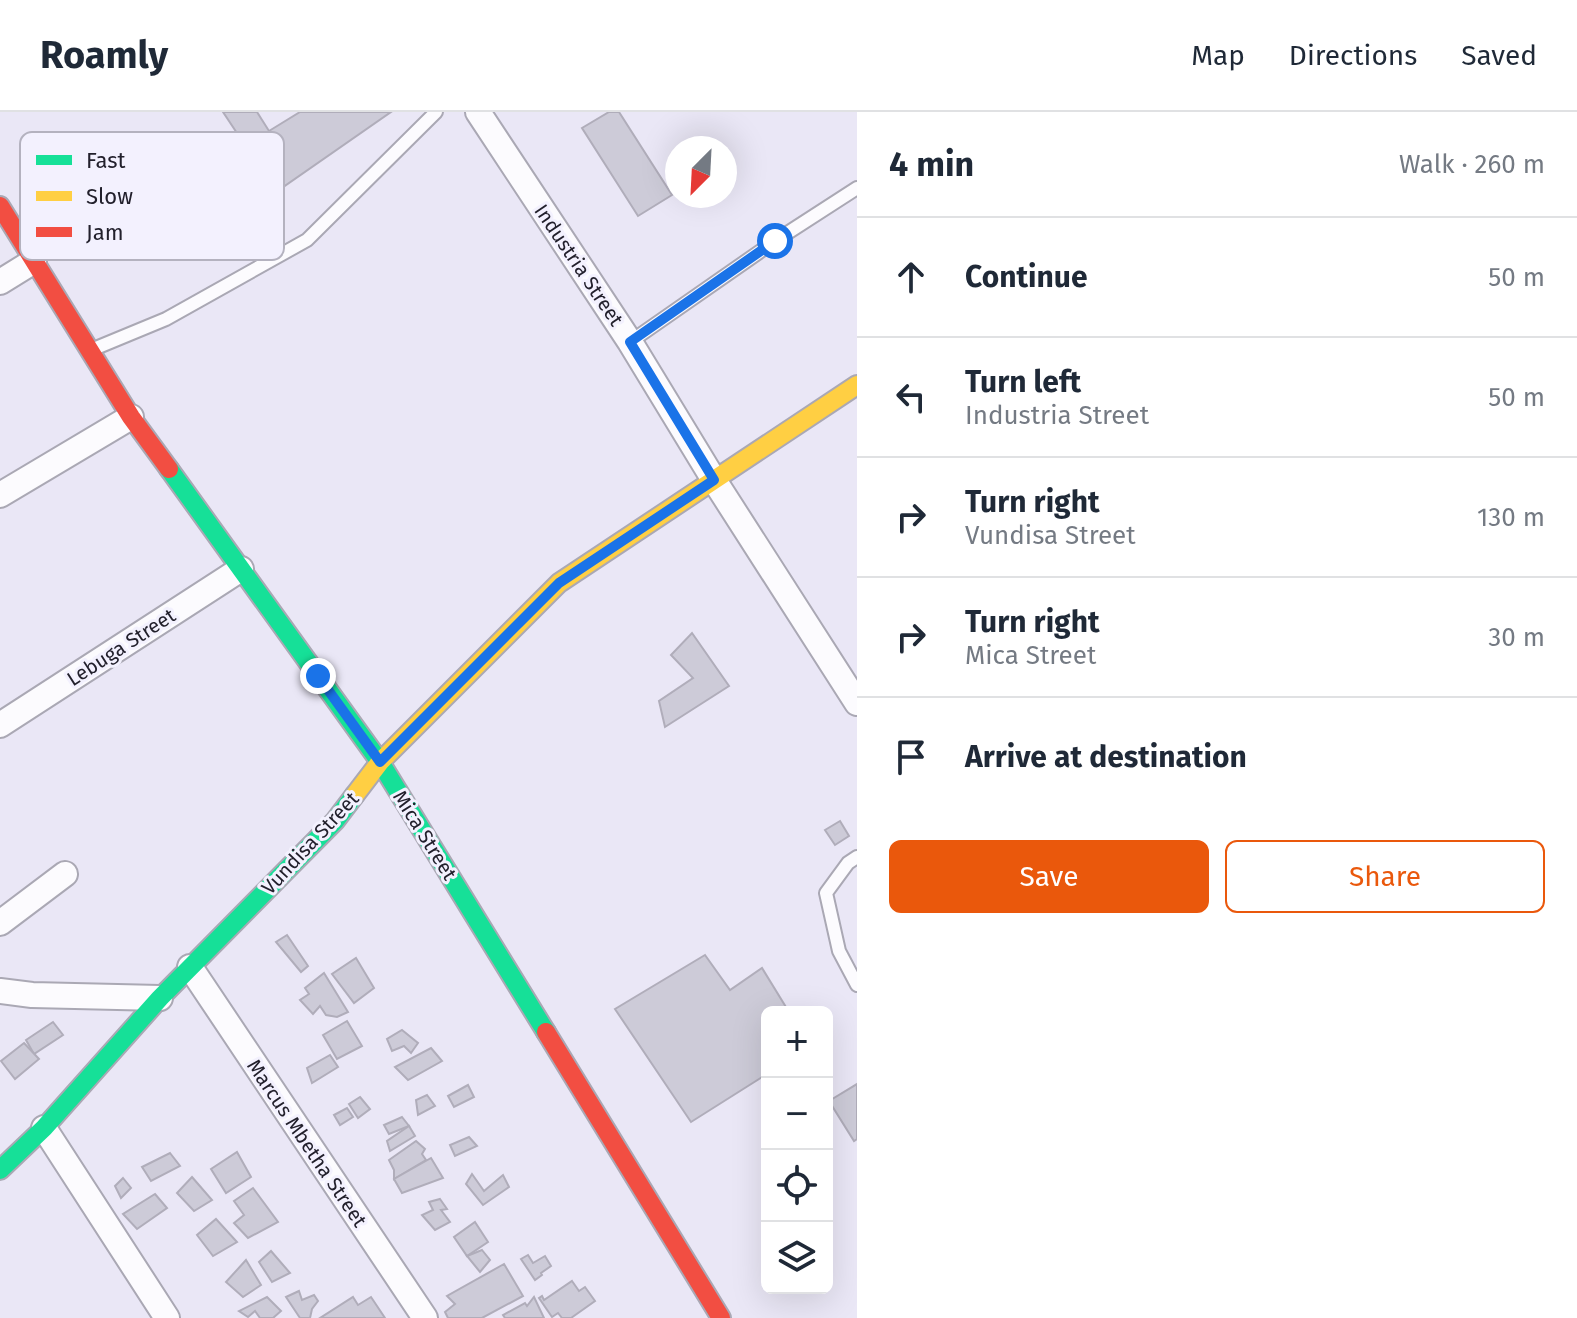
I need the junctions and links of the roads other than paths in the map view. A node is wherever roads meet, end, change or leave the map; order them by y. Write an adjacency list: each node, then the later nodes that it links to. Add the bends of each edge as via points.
1 (436, 112): 6 (lane, via 307,240)
2 (478, 112): 10 (street, Industria Street)
3 (857, 188): 10 (lane)
4 (0, 206): 5 (street, Mica Street)
5 (20, 238)
6 (284, 253)
7 (271, 260): 11 (lane, via 166,319)
8 (34, 261): 9 (street); 11 (street, Mica Street)
9 (0, 282)
10 (630, 342): 14 (street, Industria Street)
11 (90, 351): 13 (street, Mica Street)
12 (857, 385): 14 (street, Vundisa Street)
13 (131, 417): 15 (street); 16 (street, Mica Street)
14 (714, 480): 17 (street, Industria Street); 19 (street, Vundisa Street, via 559,583)
15 (0, 495)
16 (241, 569): 18 (street, Lebuga Street); 19 (street, Mica Street)
17 (857, 703)
18 (0, 725)
19 (380, 762): 23 (street, Vundisa Street, via 335,821); 31 (street, Mica Street)
20 (857, 857): 24 (lane, via 826,893 839,951)
21 (65, 874): 22 (street)
22 (0, 923)
23 (190, 967): 26 (street, Vundisa Street); 30 (street, Marcus Mbetha Street)
24 (857, 985)
25 (0, 991): 26 (street)
26 (160, 998): 27 (street, Vundisa Street)
27 (44, 1128): 28 (street, Vundisa Street); 29 (street)
28 (0, 1170)
29 (167, 1318)
30 (425, 1318)
31 (721, 1318)

